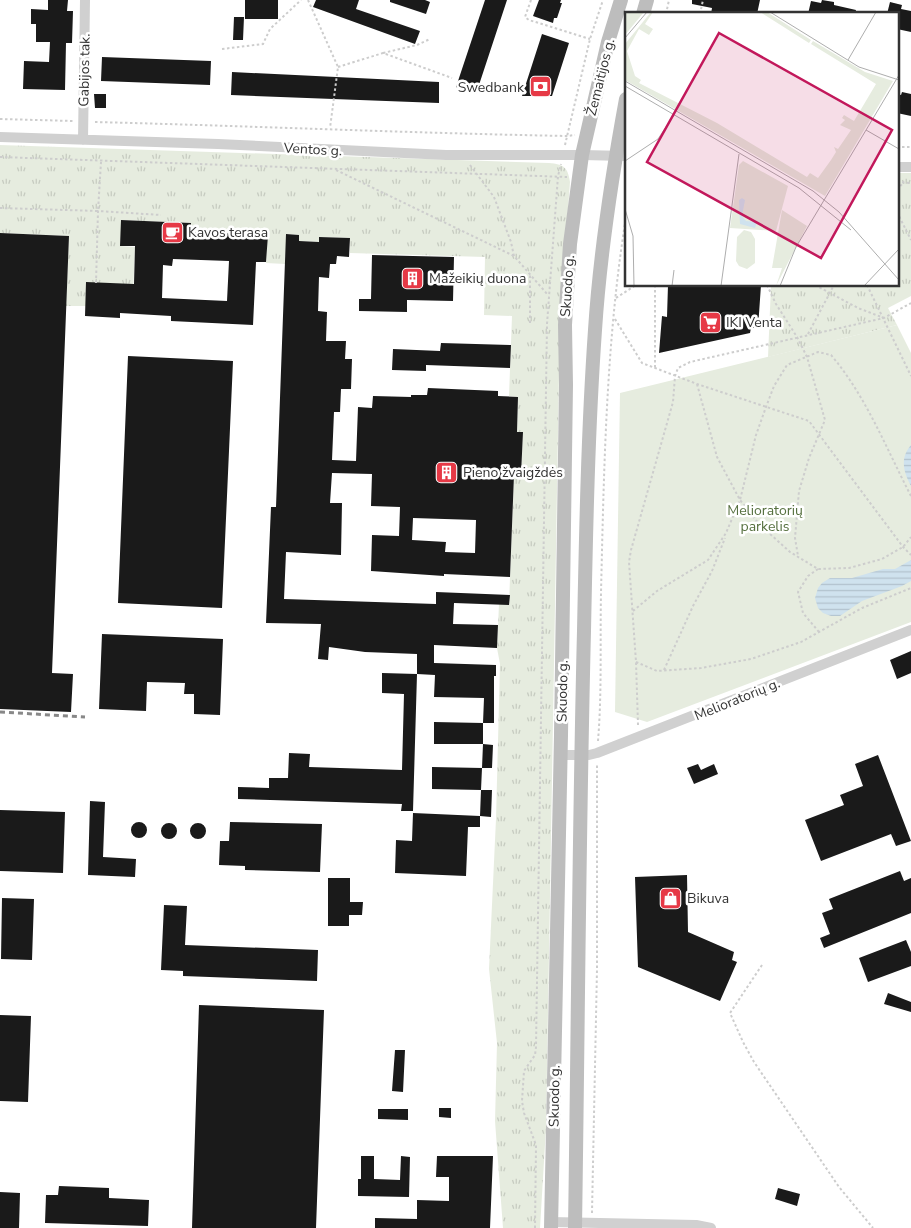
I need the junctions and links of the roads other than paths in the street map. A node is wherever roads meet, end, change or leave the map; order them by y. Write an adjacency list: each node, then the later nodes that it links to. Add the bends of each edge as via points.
1 (85, 0): 5 (street, Gabijos tak.)
2 (622, 0): 6 (main road, Žemaitijos g., via 608,42)
3 (625, 110): 7 (main road)
4 (0, 137): 5 (street, Ventos g.)
5 (83, 140): 6 (street, Ventos g., via 464,155)
6 (582, 155): 7 (street, Ventos g.); 11 (main road, Skuodo g., via 570,244 565,325)
7 (621, 156): 12 (main road, Skuodo g., via 603,253 595,328)
8 (898, 167): 9 (street)
9 (911, 167)
10 (911, 630): 12 (street, Melioratorių g., via 638,738 597,753)
11 (561, 755): 12 (street, Melioratorių g.); 13 (main road, Skuodo g.)
12 (581, 755): 14 (main road, Skuodo g.)
13 (551, 1225): 14 (street)
14 (575, 1225): 15 (street, via 696,1225)
15 (711, 1228)

